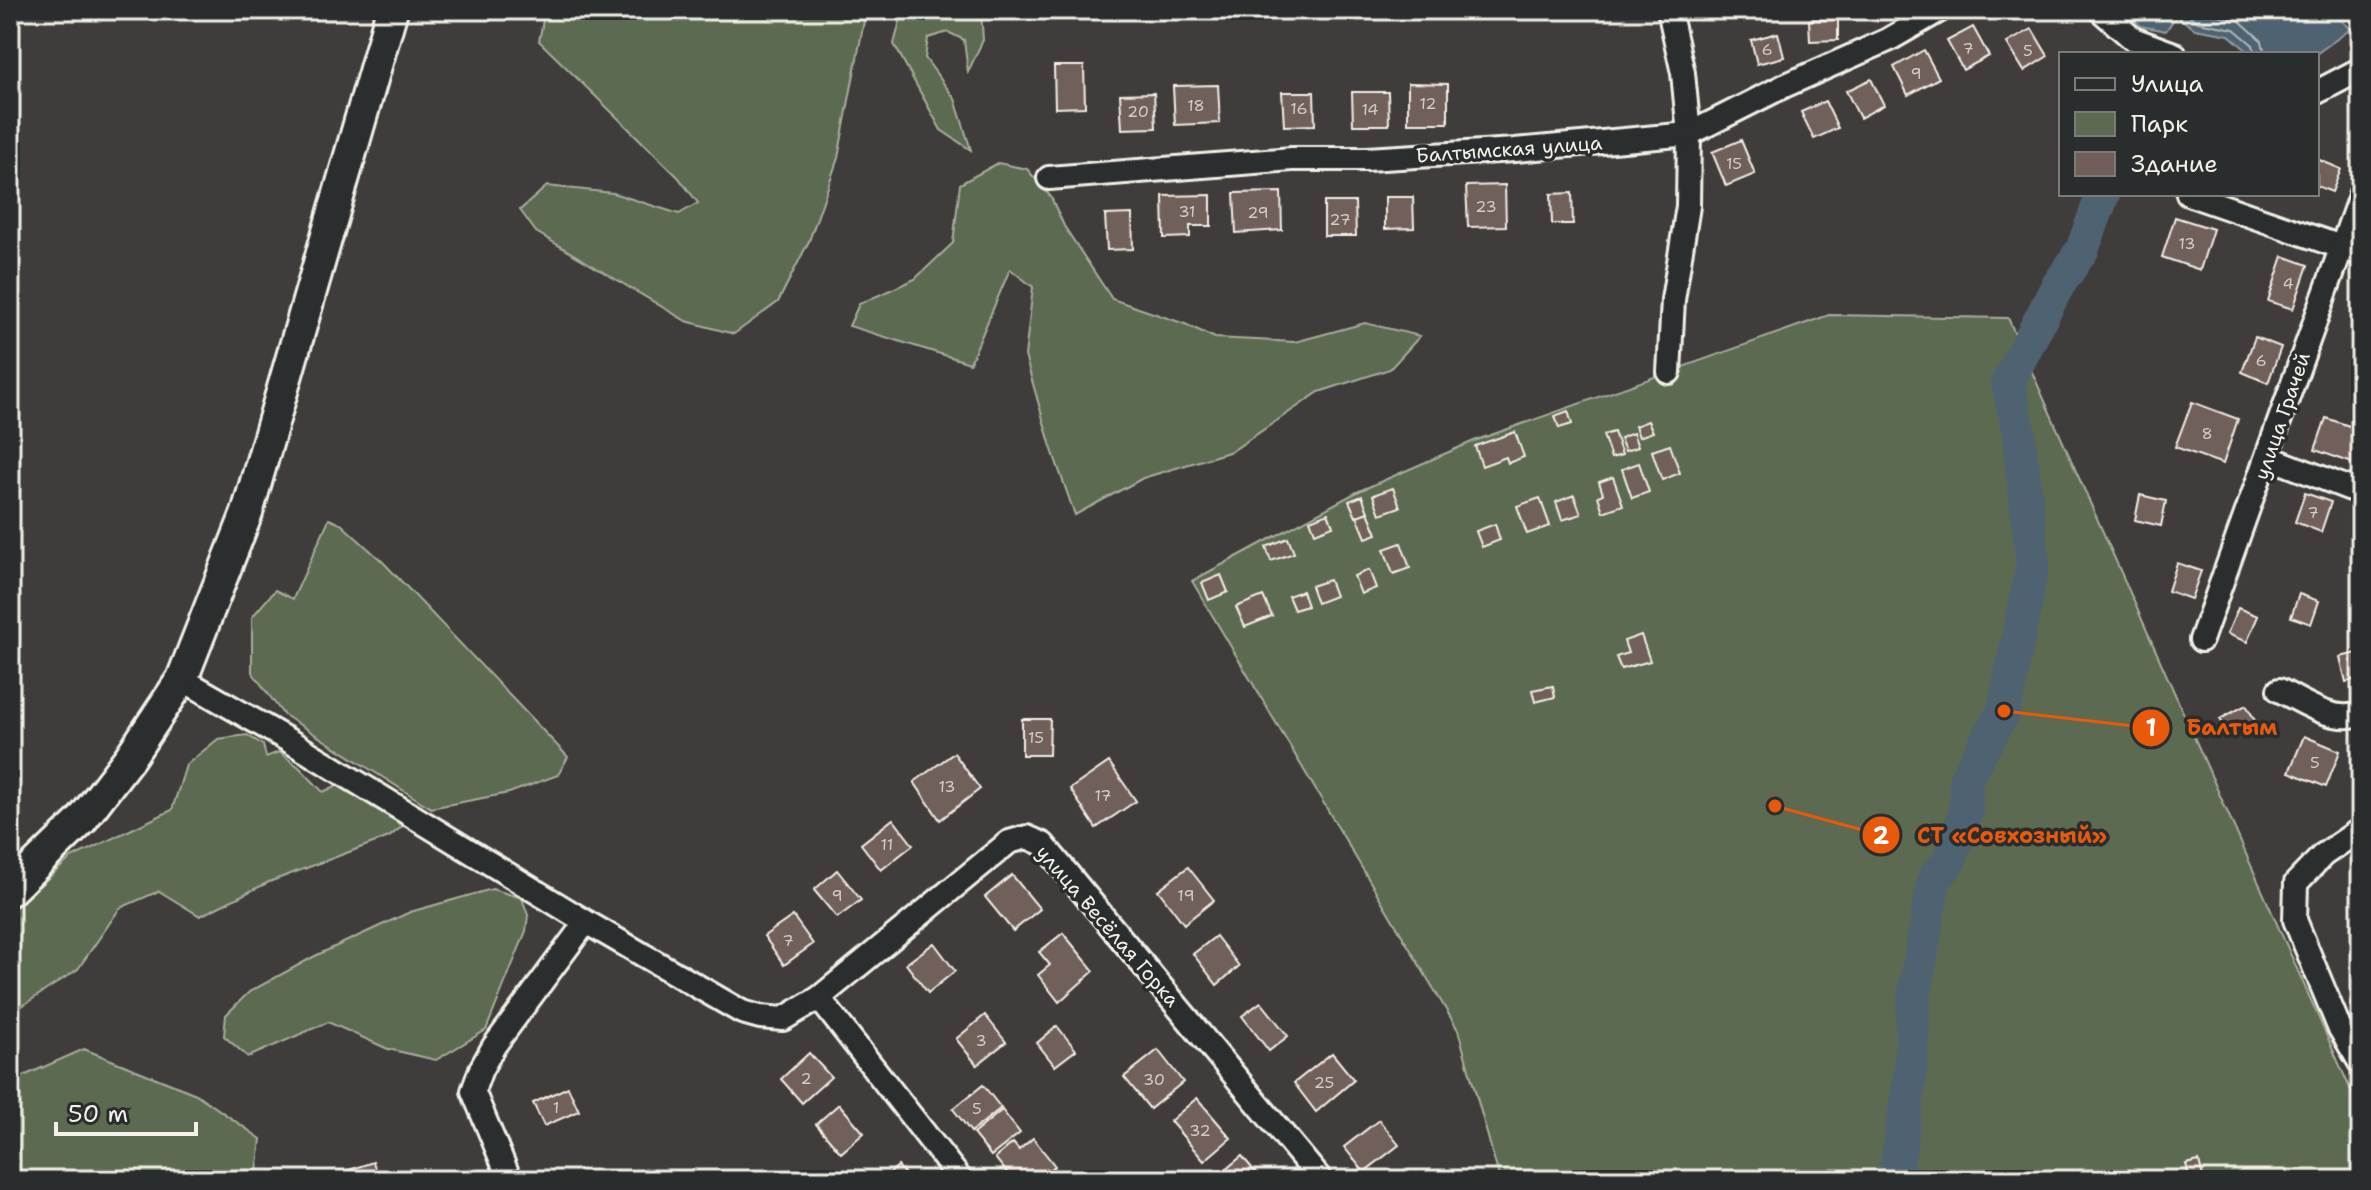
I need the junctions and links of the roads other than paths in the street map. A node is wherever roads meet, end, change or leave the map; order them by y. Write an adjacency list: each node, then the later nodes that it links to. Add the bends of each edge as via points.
1 (392, 10): 17 (street, via 247,513)
2 (1669, 10): 8 (street)
3 (1940, 10): 8 (street, Балтымская улица)
4 (2100, 10): 5 (street, via 2133,39)
5 (2169, 52)
6 (2361, 69): 7 (street)
7 (2319, 91)
8 (1689, 134): 9 (street, Балтымская улица, via 1531,149 1292,159); 13 (street, via 1688,206 1673,300)
9 (1049, 178)
10 (2361, 193): 12 (street, улица Грачей)
11 (2194, 196): 12 (street)
12 (2352, 250): 14 (street, улица Грачей)
13 (1669, 372)
14 (2268, 457): 15 (street); 16 (street, улица Грачей)
15 (2361, 493)
16 (2201, 640)
17 (182, 679): 21 (street, via 81,821); 22 (street)
18 (2279, 690): 19 (street, via 2331,714)
19 (2361, 713)
20 (2361, 829): 24 (street, via 2323,855 2296,883 2295,920 2339,1027)
21 (10, 890)
22 (586, 922): 23 (street, улица Весёлая Горка, via 742,1012 783,1019); 25 (street, via 494,1046 473,1091)
23 (819, 998): 26 (street); 27 (street, улица Весёлая Горка, via 1009,842 1027,837 1043,844)
24 (2361, 1064)
25 (506, 1179)
26 (961, 1180)
27 (1321, 1180)

